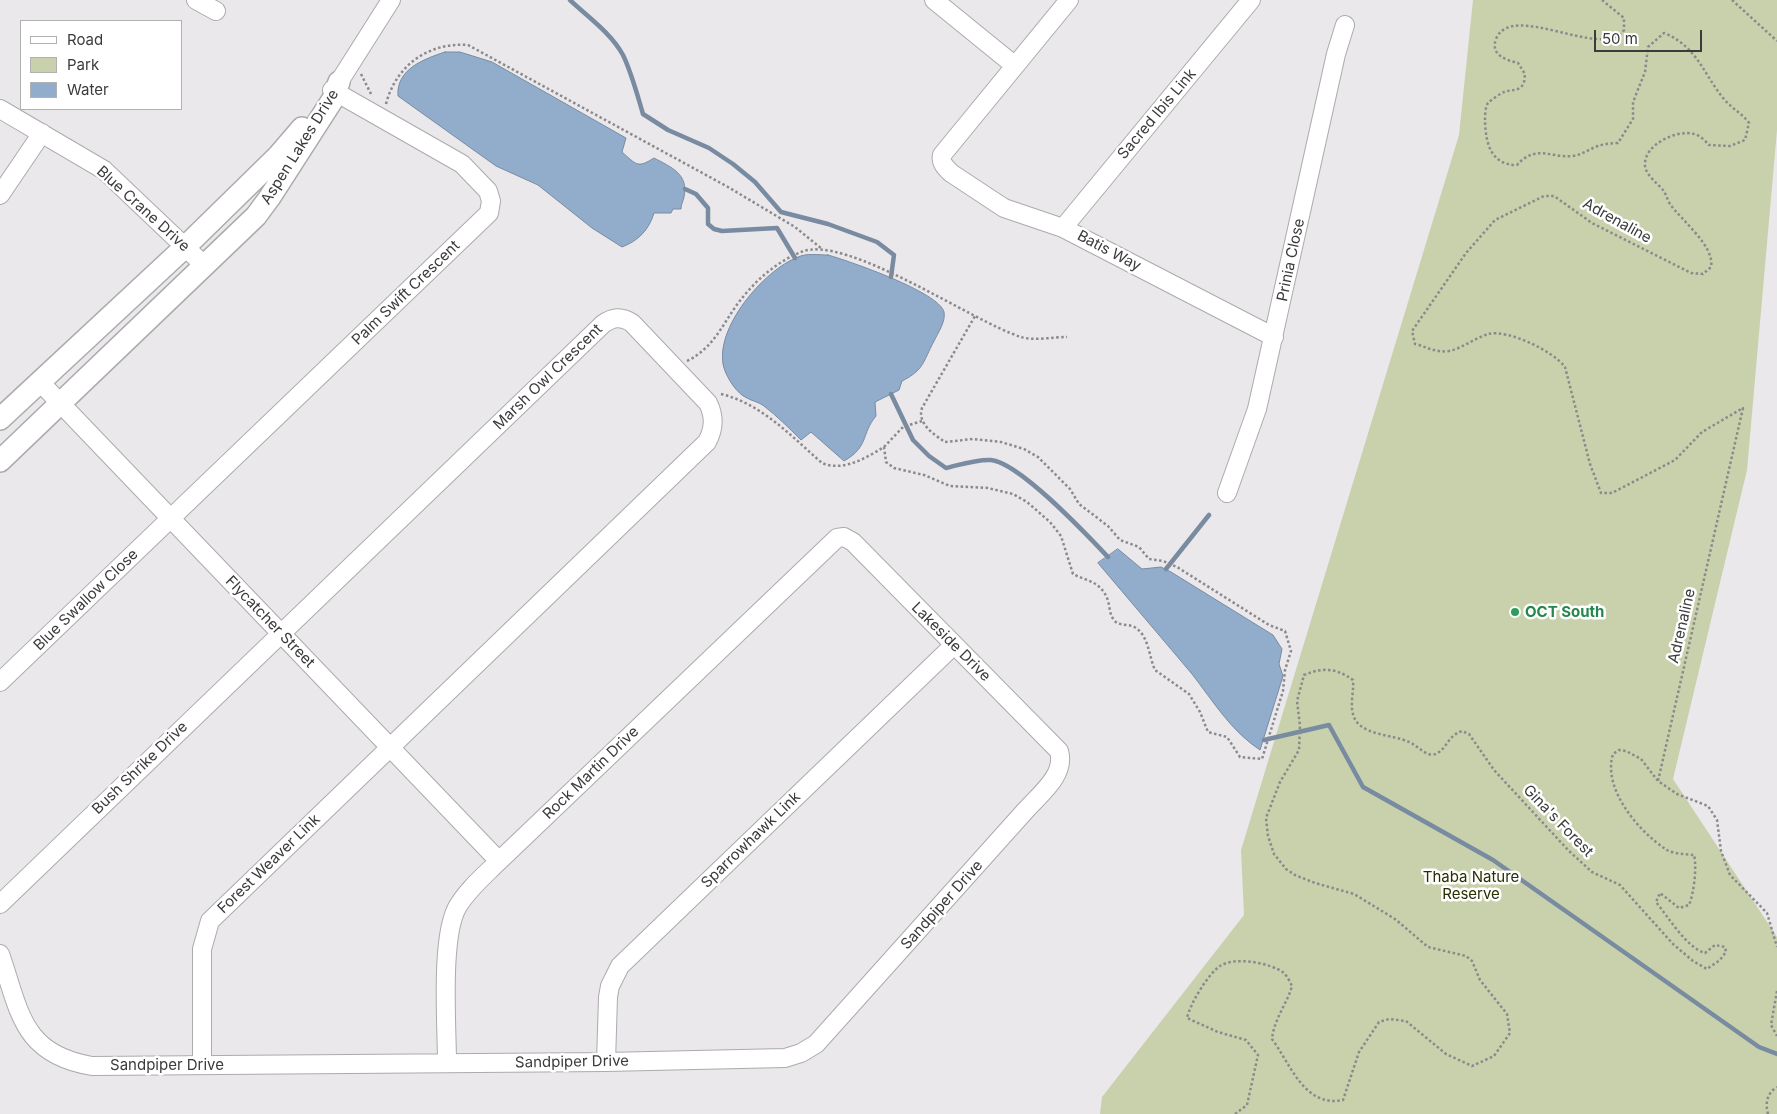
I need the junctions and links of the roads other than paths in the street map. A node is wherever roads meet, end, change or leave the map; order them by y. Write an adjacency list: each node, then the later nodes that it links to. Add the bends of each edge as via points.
1 (196, 0): 6 (street)
2 (391, 0): 9 (street)
3 (934, 0): 8 (street)
4 (1069, 0): 8 (street)
5 (1252, 0): 13 (street, Sacred Ibis Link)
6 (216, 11)
7 (1344, 25): 16 (street, Prinia Close)
8 (1014, 65): 13 (street, Batis Way, via 941,160 951,173 1004,208)
9 (336, 88): 14 (street, Aspen Lakes Drive, via 278,156); 15 (street, Aspen Lakes Drive, via 270,197 256,216); 22 (street, Palm Swift Crescent, via 462,164 488,191 491,201 489,213)
10 (0, 109): 11 (street, Blue Crane Drive)
11 (42, 133): 12 (street); 14 (street, Blue Crane Drive, via 104,170)
12 (0, 195)
13 (1063, 228): 16 (street, Batis Way)
14 (185, 247): 15 (street, Blue Crane Drive); 17 (street, Aspen Lakes Drive)
15 (205, 266): 18 (street, Aspen Lakes Drive)
16 (1274, 338): 21 (street, Prinia Close, via 1257,409)
17 (40, 382): 18 (street, Flycatcher Street); 19 (street, Aspen Lakes Drive)
18 (60, 403): 20 (street, Aspen Lakes Drive); 22 (street, Flycatcher Street)
19 (0, 419)
20 (0, 461)
21 (1227, 492)
22 (171, 518): 24 (street, Flycatcher Street); 26 (street, Blue Swallow Close)
23 (844, 537): 25 (street, Lakeside Drive, via 853,542); 29 (street, Rock Martin Drive, via 830,544)
24 (280, 633): 27 (street, Flycatcher Street); 27 (street, Marsh Owl Crescent, via 610,319 632,323 700,393 713,418 711,434 702,448); 30 (street, Bush Shrike Drive)
25 (954, 645): 28 (street, Lakeside Drive); 32 (street, Sparrowhawk Link, via 620,966 608,997)
26 (0, 682)
27 (389, 748): 29 (street, Flycatcher Street); 34 (street, Forest Weaver Link, via 210,921 202,948)
28 (1057, 748): 32 (street, Sandpiper Drive, via 1061,761 1056,777 812,1047 785,1058)
29 (499, 861): 33 (street, Rock Martin Drive, via 462,900 453,917 448,942)
30 (0, 904)
31 (0, 954): 34 (street, Sandpiper Drive, via 26,1028 39,1044 61,1057 92,1066)
32 (606, 1062): 33 (street, Sandpiper Drive)
33 (447, 1063): 34 (street, Sandpiper Drive)
34 (202, 1065)

